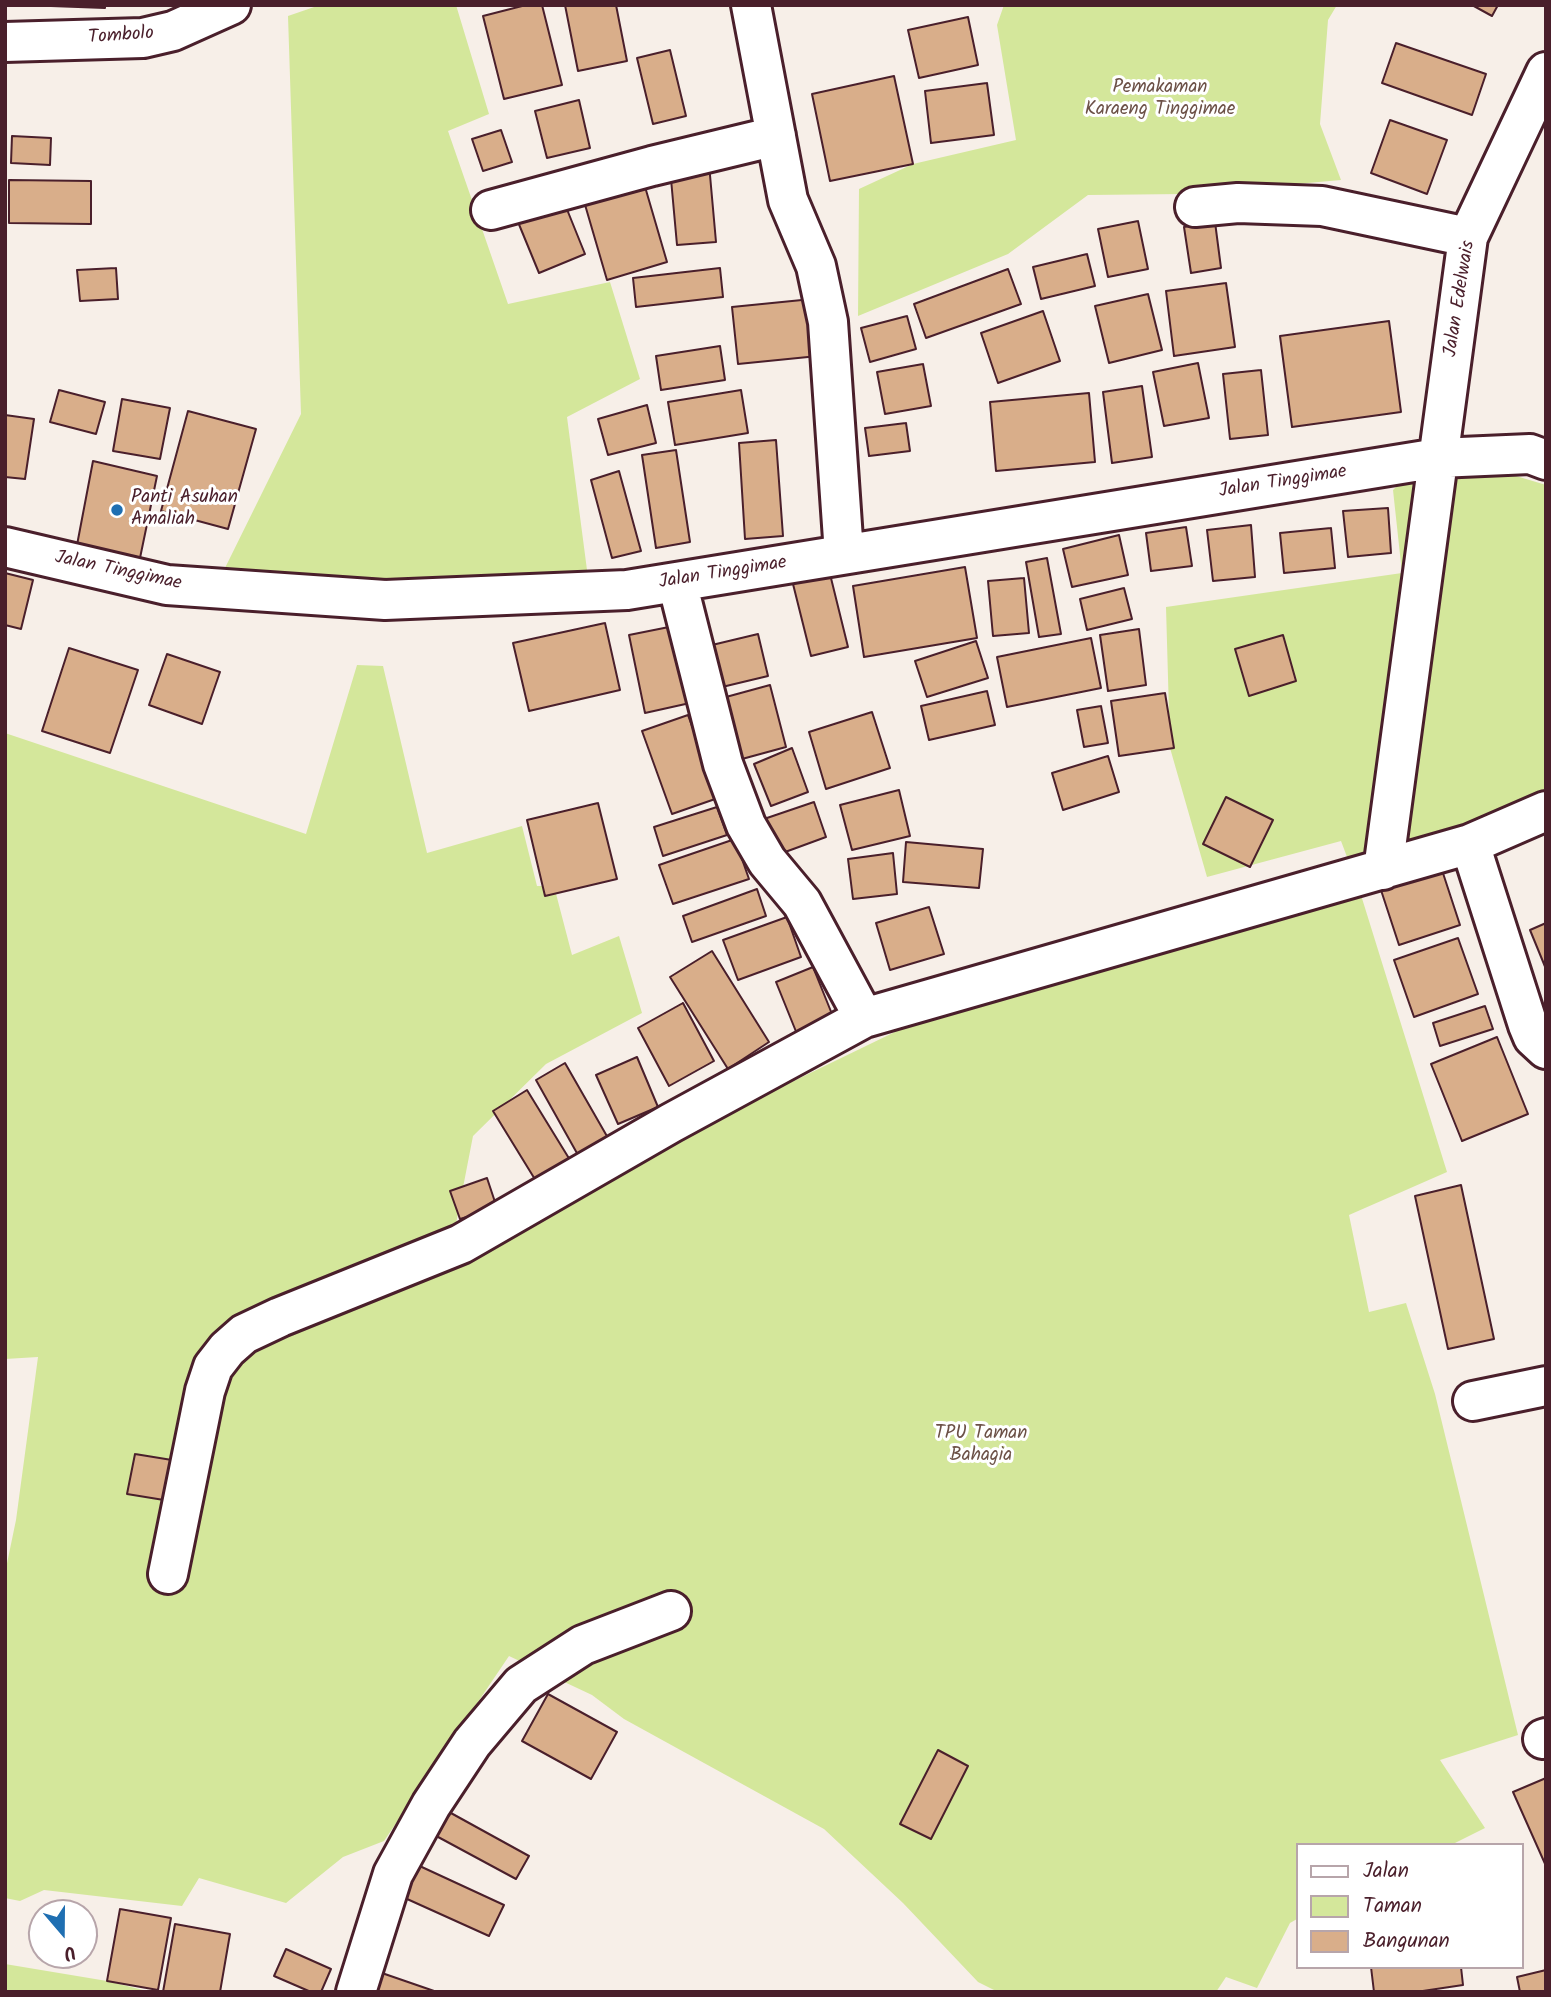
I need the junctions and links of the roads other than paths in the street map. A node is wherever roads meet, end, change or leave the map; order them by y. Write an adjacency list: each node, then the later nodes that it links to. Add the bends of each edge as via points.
1 (231, 5): 3 (street, Tombolo, via 173,32 144,38)
2 (751, 5): 5 (street)
3 (5, 42)
4 (1546, 72): 8 (street, Jalan Edelwais)
5 (776, 136): 7 (street); 12 (street, via 788,200 816,266 828,322)
6 (1195, 207): 8 (street, via 1238,203 1322,206)
7 (491, 210)
8 (1468, 237): 9 (street, Jalan Edelwais)
9 (1438, 458): 10 (street, Jalan Tinggimae, via 1530,454); 12 (street, Jalan Tinggimae); 16 (street, Jalan Edelwais)
10 (1546, 460)
11 (5, 547): 13 (street, Jalan Tinggimae, via 167,585 385,600 626,590)
12 (844, 554): 13 (street, Jalan Tinggimae)
13 (677, 582): 17 (street, via 723,764 746,825 802,903)
14 (1546, 811): 15 (street)
15 (1470, 844): 16 (street); 18 (street, via 1528,1024 1533,1037)
16 (1383, 870): 17 (street)
17 (864, 1018): 21 (street, via 461,1244 244,1334 213,1367 205,1391)
18 (1546, 1049)
19 (1546, 1386): 20 (street)
20 (1473, 1401)
21 (168, 1574)
22 (671, 1611): 23 (street, via 583,1645 521,1685 472,1743 430,1805 393,1874)
23 (356, 1992)

